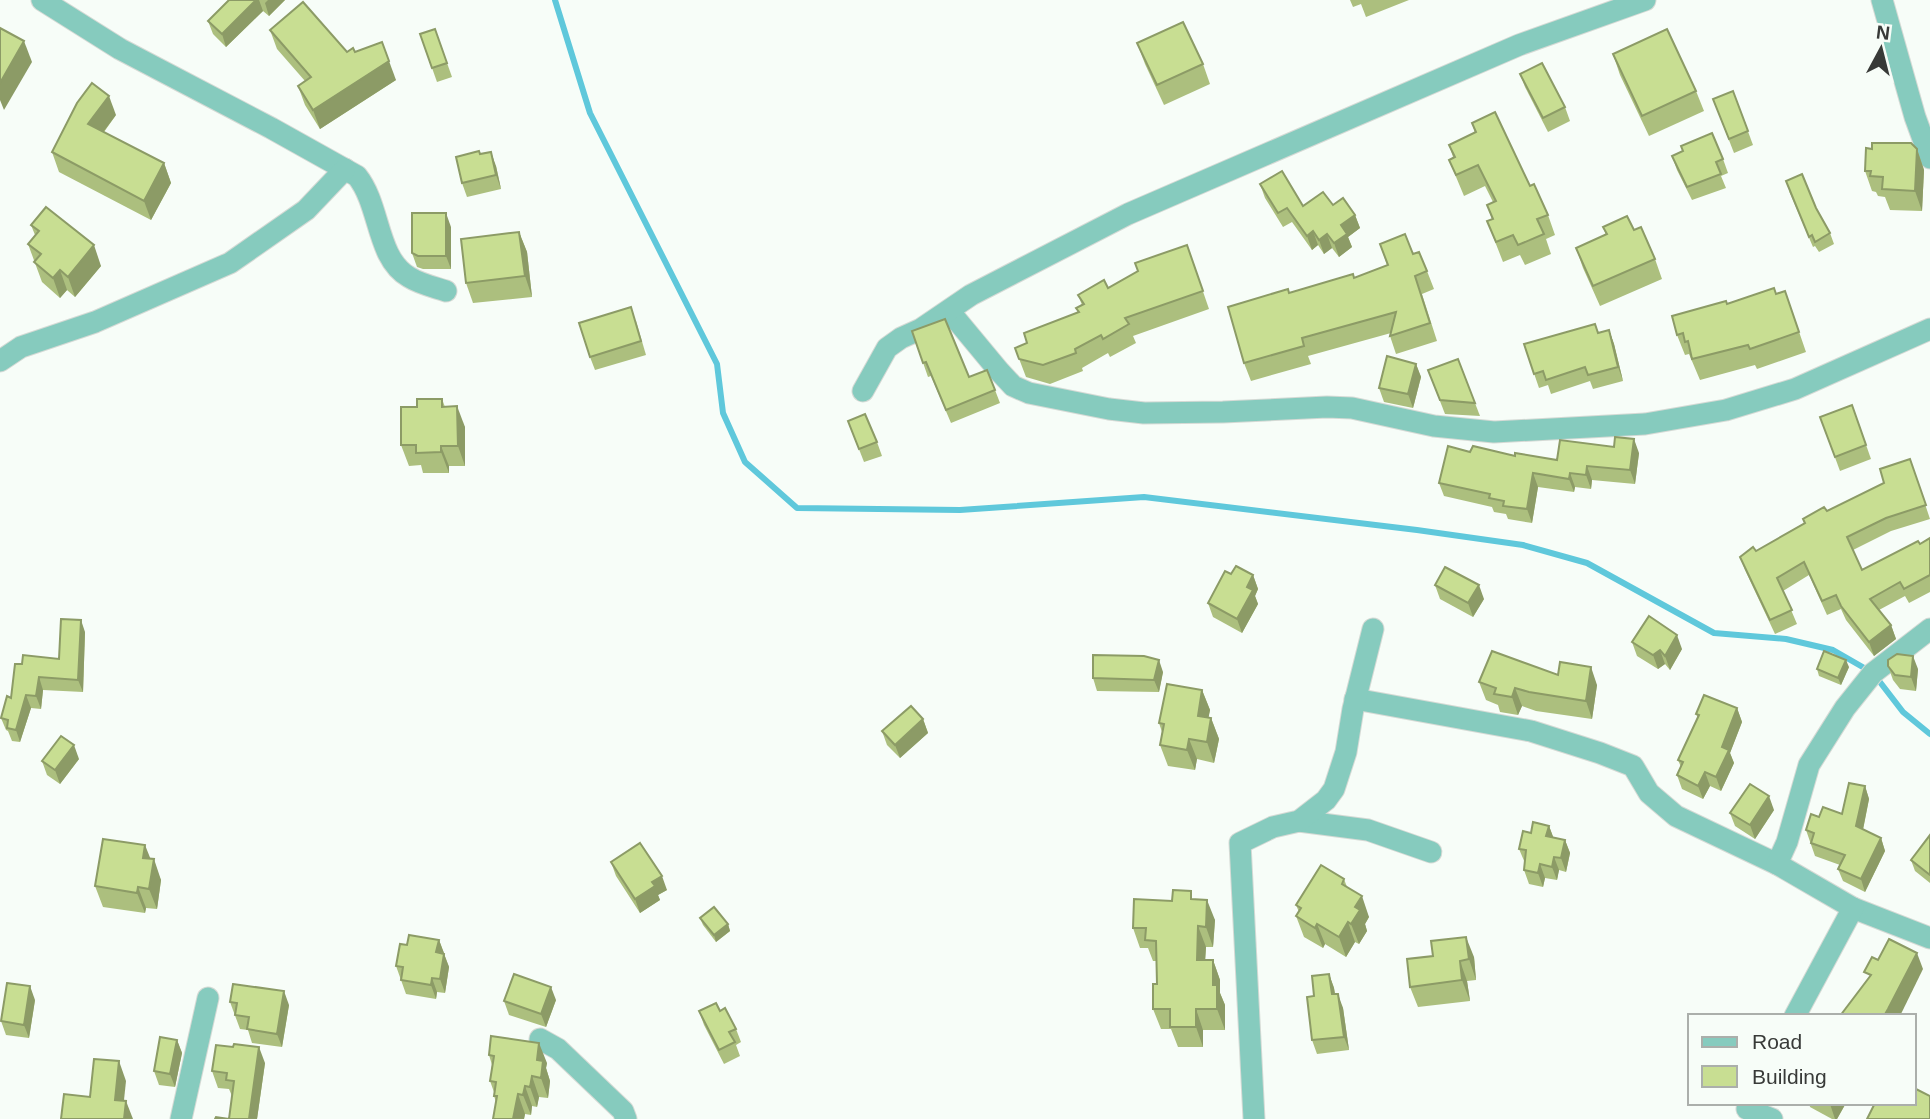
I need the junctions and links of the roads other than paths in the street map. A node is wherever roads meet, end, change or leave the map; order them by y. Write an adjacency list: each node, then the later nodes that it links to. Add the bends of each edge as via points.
1 (42, 0): 5 (street, via 120,49)
2 (1646, 0): 7 (street, via 1520,45 1128,214 971,295)
3 (1882, 0): 4 (street)
4 (1930, 158)
5 (345, 169): 6 (street, via 367,188 388,257 408,277); 9 (street, via 306,210 230,262 95,322 21,347)
6 (446, 291)
7 (950, 312): 8 (street, via 1013,386 1029,393 1144,413 1352,408 1434,426 1494,432 1645,424 1726,410 1795,389); 10 (street, via 887,348)
8 (1930, 329)
9 (0, 361)
10 (863, 391)
11 (1373, 629): 13 (street)
12 (1930, 629): 16 (street, via 1872,673 1823,742 1809,765)
13 (1355, 699): 14 (street, via 1338,781 1326,800); 16 (street, via 1531,731 1600,752 1633,766 1649,793 1676,816)
14 (1298, 821): 15 (street, via 1368,830); 25 (street, via 1240,843)
15 (1432, 852)
16 (1777, 864): 17 (street)
17 (1853, 908): 18 (street); 20 (street)
18 (1930, 938)
19 (208, 998): 23 (street)
20 (1796, 1014)
21 (540, 1040): 24 (street, via 558,1049)
22 (1746, 1111): 26 (street)
23 (181, 1119)
24 (626, 1119)
25 (1254, 1119)
26 (1772, 1119)

